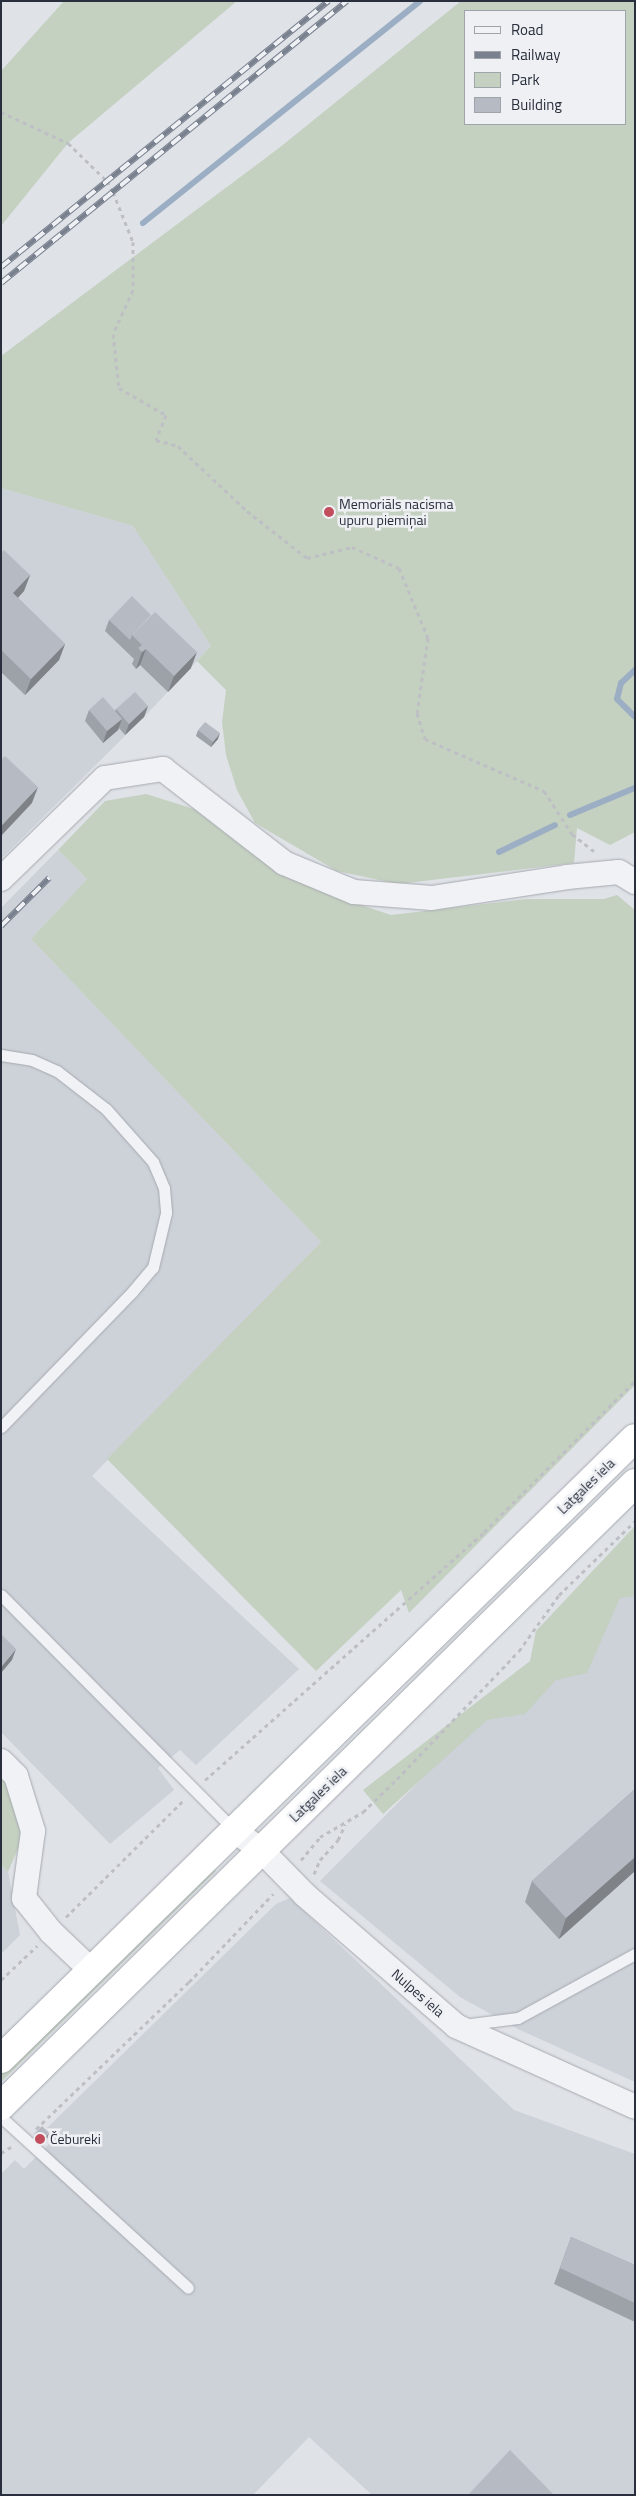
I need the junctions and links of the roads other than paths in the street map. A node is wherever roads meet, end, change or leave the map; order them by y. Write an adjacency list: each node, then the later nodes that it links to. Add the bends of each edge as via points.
1 (630, 878): 2 (street, via 567,877 432,898 354,892 284,863 163,769 105,778)
2 (1, 879)
3 (1, 1055): 4 (lane, via 32,1060 56,1071 106,1109 153,1162 164,1188 166,1213 153,1266 132,1292)
4 (1, 1427)
5 (635, 1438): 9 (highway, Latgales iela)
6 (635, 1483): 10 (highway, Latgales iela)
7 (1, 1595): 9 (lane)
8 (1, 1761): 12 (street, via 16,1776 33,1831 24,1898 51,1932)
9 (234, 1830): 10 (street, Nulpes iela); 12 (highway, Latgales iela)
10 (261, 1850): 13 (street, Nulpes iela, via 305,1895); 15 (highway, Latgales iela)
11 (635, 1954): 13 (lane, via 518,2018)
12 (92, 1971): 14 (highway, Latgales iela)
13 (456, 2026): 16 (street, Nulpes iela)
14 (1, 2060)
15 (1, 2106)
16 (635, 2107)
17 (1, 2117): 18 (lane)
18 (188, 2288)

